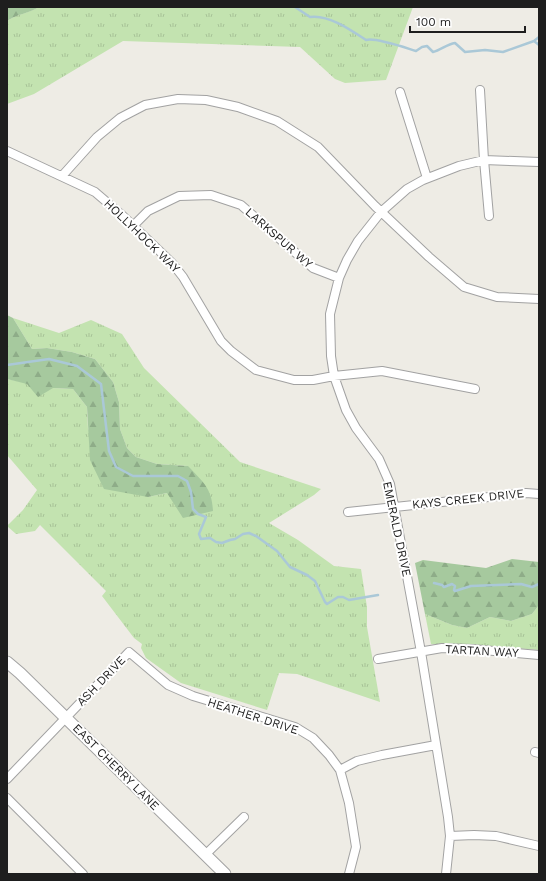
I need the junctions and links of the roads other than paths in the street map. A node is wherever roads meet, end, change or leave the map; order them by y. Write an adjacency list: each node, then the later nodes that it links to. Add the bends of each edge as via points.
1 (480, 90): 4 (street)
2 (400, 92): 7 (street)
3 (7, 151): 6 (street, HOLLYHOCK WAY)
4 (484, 160): 5 (street, EMERALD DRIVE); 7 (street, EMERALD DRIVE); 9 (street)
5 (539, 162)
6 (62, 176): 8 (street, via 97,137 120,118 145,105 178,99 206,100 238,107 277,121 318,147); 10 (street, HOLLYHOCK WAY, via 95,192)
7 (427, 178): 8 (street, EMERALD DRIVE, via 407,189)
8 (381, 212): 11 (street, EMERALD DRIVE, via 358,241); 12 (street, via 428,258 464,287 497,297)
9 (489, 216)
10 (133, 226): 11 (street, LARKSPUR WY, via 148,211 179,196 211,195 241,205 313,268); 13 (street, HOLLYHOCK WAY, via 172,263 221,341 243,361 256,370 294,380)
11 (339, 278): 13 (street, EMERALD DRIVE, via 330,314)
12 (539, 299)
13 (334, 376): 14 (street, HOLLYHOCK WAY, via 382,371); 16 (street, EMERALD DRIVE, via 346,410 379,459 390,484)
14 (475, 389)
15 (539, 494): 16 (street, KAYS CREEK DRIVE, via 526,493)
16 (394, 506): 17 (street, KAYS CREEK DRIVE); 19 (street, EMERALD DRIVE)
17 (348, 512)
18 (129, 652): 23 (street, ASH DRIVE); 25 (street, HEATHER DRIVE, via 168,685 192,696 295,727 313,738)
19 (421, 652): 20 (street, TARTAN WAY, via 450,648); 21 (street, TARTAN WAY); 24 (street, EMERALD DRIVE)
20 (539, 655)
21 (378, 659)
22 (7, 662): 23 (street, EAST CHERRY LANE)
23 (66, 717): 26 (street, ASH DRIVE); 31 (street, EAST CHERRY LANE)
24 (436, 745): 25 (street, via 357,761); 29 (street, EMERALD DRIVE)
25 (340, 770): 34 (street, HEATHER DRIVE, via 349,803 356,847)
26 (7, 779)
27 (7, 798): 32 (street)
28 (244, 817): 31 (street)
29 (450, 836): 30 (street, via 496,836); 35 (street, EMERALD DRIVE)
30 (539, 846)
31 (205, 855): 33 (street, EAST CHERRY LANE)
32 (83, 874)
33 (225, 874)
34 (350, 874)
35 (446, 874)

